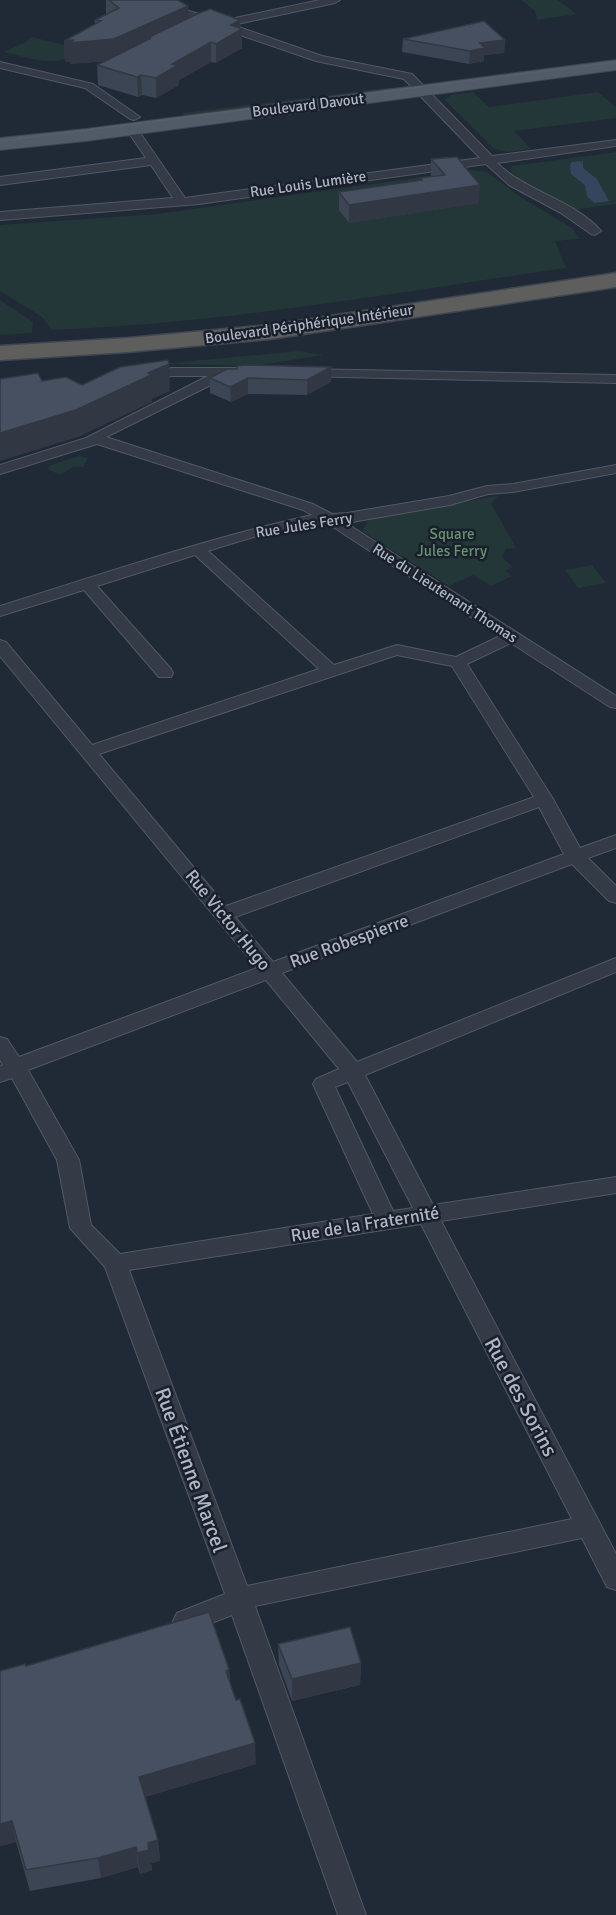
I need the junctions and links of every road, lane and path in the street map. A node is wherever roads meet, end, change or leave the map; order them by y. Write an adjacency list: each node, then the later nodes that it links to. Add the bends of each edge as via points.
1 (143, 0): 3 (street)
2 (335, 0): 3 (street)
3 (218, 23): 4 (street); 10 (street, via 320,59 408,76)
4 (195, 28)
5 (616, 57): 10 (main road, Boulevard Davout)
6 (0, 65): 9 (street)
7 (616, 65): 10 (main road, Boulevard Davout)
8 (99, 74): 9 (street)
9 (88, 86): 11 (street)
10 (419, 86): 11 (main road, Boulevard Davout); 15 (street)
11 (133, 123): 12 (main road, Boulevard Davout); 14 (main road, Boulevard Davout); 16 (street)
12 (0, 136)
13 (616, 143): 15 (street, Rue Louis Lumière)
14 (0, 144)
15 (489, 160): 18 (street, Rue Louis Lumière); 20 (street, via 513,182)
16 (154, 161): 17 (street); 18 (street)
17 (0, 181)
18 (181, 201): 19 (street, Rue Louis Lumière)
19 (0, 216)
20 (595, 231)
21 (616, 280): 23 (highway, Boulevard Périphérique Intérieur, via 270,332)
22 (616, 293): 24 (highway, via 260,345)
23 (0, 352)
24 (0, 367)
25 (227, 372): 26 (street); 28 (street, via 172,372); 30 (street)
26 (256, 372)
27 (291, 373): 29 (street)
28 (131, 378)
29 (616, 379)
30 (97, 439): 32 (street); 33 (street, Rue du Lieutenant Thomas, via 274,494)
31 (616, 469): 33 (street, Rue Jules Ferry)
32 (0, 470)
33 (330, 519): 34 (street, Rue Jules Ferry, via 252,533); 37 (street, Rue du Lieutenant Thomas)
34 (197, 549): 35 (street, Rue Jules Ferry); 40 (street)
35 (86, 583): 36 (street, Rue Jules Ferry); 41 (street)
36 (0, 611)
37 (512, 636): 39 (street); 42 (street, Rue du Lieutenant Thomas)
38 (0, 645): 43 (street, Rue Victor Hugo)
39 (458, 662): 40 (street, via 397,650); 44 (street)
40 (331, 671): 43 (street)
41 (165, 673)
42 (616, 703)
43 (90, 751): 48 (street, Rue Victor Hugo)
44 (544, 799): 46 (street); 48 (street)
45 (616, 841): 46 (street, Rue Robespierre)
46 (575, 856): 47 (street); 50 (street, Rue Robespierre)
47 (616, 897)
48 (224, 914): 50 (street, Rue Victor Hugo)
49 (616, 965): 52 (street)
50 (270, 970): 51 (street, Rue Robespierre); 52 (street, Rue Victor Hugo)
51 (5, 1059): 56 (street, Rue Étienne Marcel, via 68,1160 81,1228)
52 (353, 1072): 54 (street, Rue Victor Hugo); 55 (street, via 323,1084)
53 (616, 1185): 54 (street, Rue de la Fraternité)
54 (426, 1215): 55 (street, Rue de la Fraternité); 57 (street, Rue des Sorins)
55 (387, 1221): 56 (street, Rue de la Fraternité)
56 (115, 1263): 59 (street, Rue Étienne Marcel)
57 (589, 1526): 58 (street, Rue des Sorins); 59 (street, via 253,1595)
58 (616, 1579)
59 (240, 1601): 60 (street); 61 (street, Rue Étienne Marcel)
60 (165, 1630)
61 (352, 1915)

